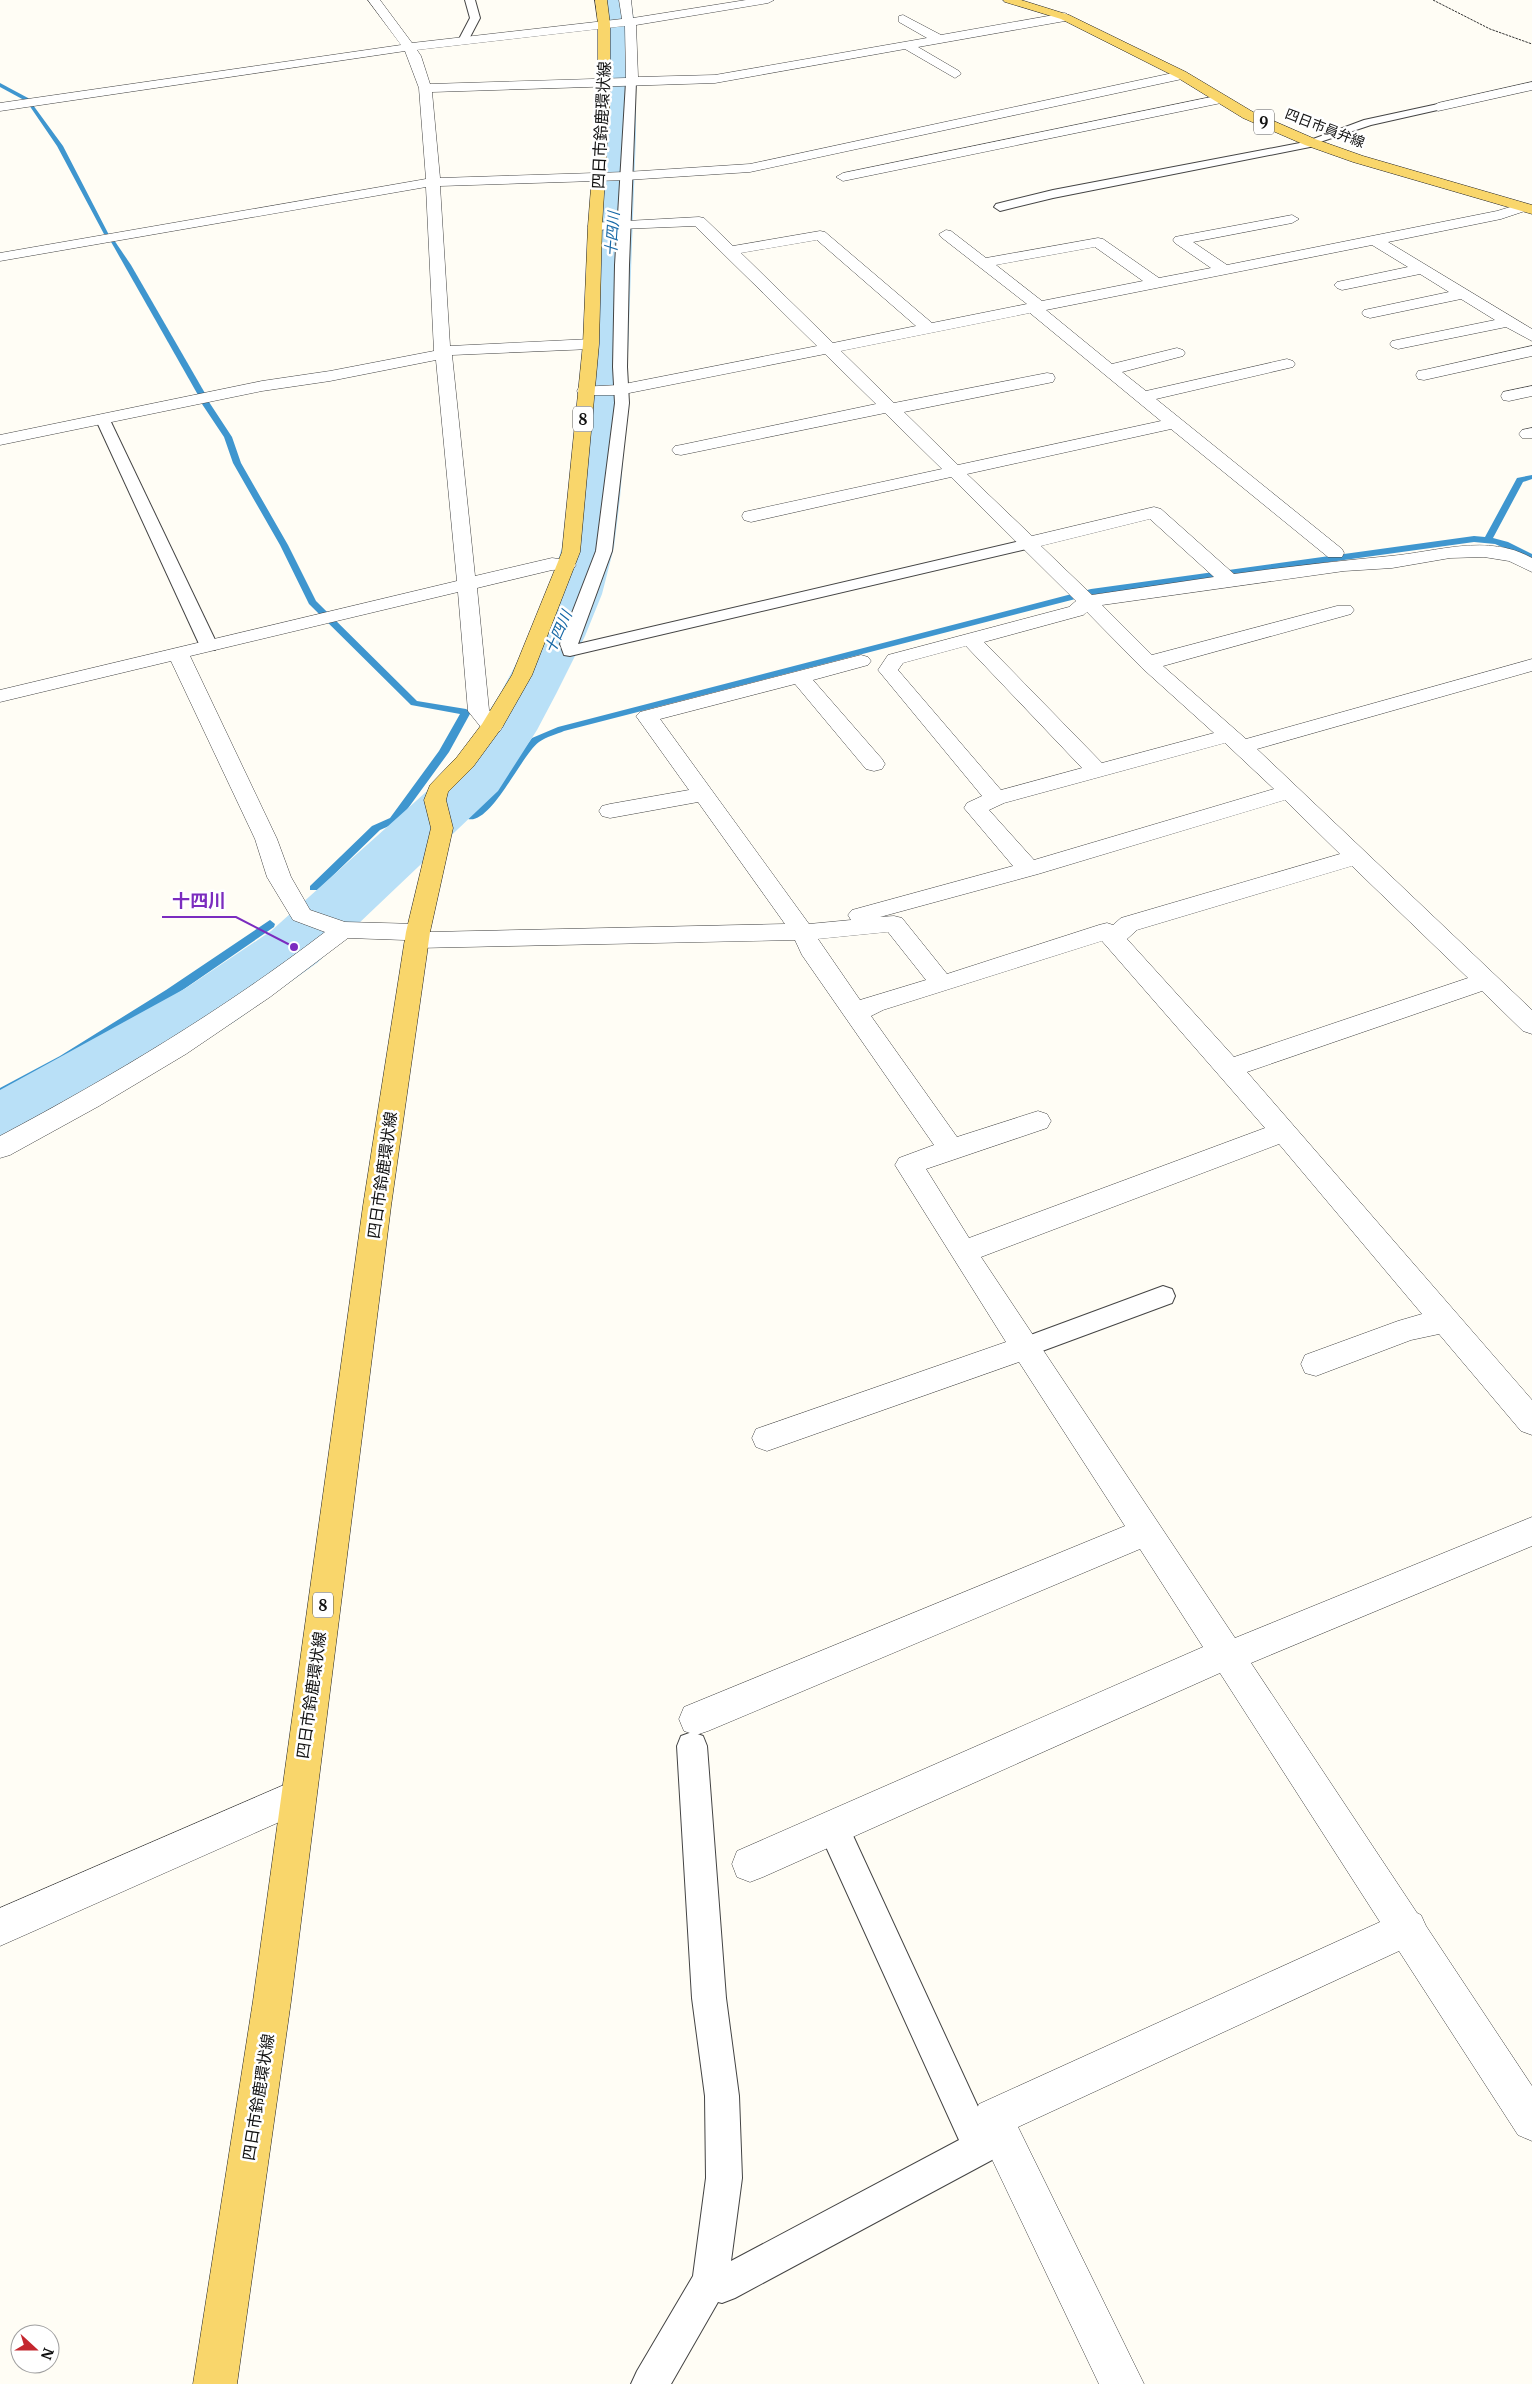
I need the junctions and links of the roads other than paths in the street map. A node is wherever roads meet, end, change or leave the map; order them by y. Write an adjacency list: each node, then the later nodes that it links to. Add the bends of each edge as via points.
1 (374, 0): 13 (street)
2 (470, 0): 11 (lane, via 475,18)
3 (601, 0): 10 (main road, 四日市鈴鹿環状線 / 8)
4 (625, 0): 9 (street)
5 (768, 0): 9 (street)
6 (1009, 0): 8 (main road, 四日市員弁線 / 9)
7 (903, 18): 12 (street)
8 (1064, 18): 12 (street); 16 (main road, 四日市員弁線 / 9)
9 (629, 22): 10 (street); 17 (street)
10 (606, 24): 11 (street); 18 (main road, 四日市鈴鹿環状線 / 8)
11 (464, 39): 13 (street)
12 (940, 40): 14 (street)
13 (409, 46): 20 (street); 22 (street)
14 (908, 46): 15 (street); 17 (street, via 715,79)
15 (955, 74)
16 (1182, 75): 21 (main road, 四日市員弁線 / 9); 26 (street, via 750,168)
17 (631, 81): 18 (street); 26 (lane)
18 (606, 82): 20 (street); 25 (main road, 四日市鈴鹿環状線 / 8)
19 (1532, 86): 23 (street)
20 (425, 88): 28 (street)
21 (1221, 99): 24 (main road, 四日市員弁線 / 9, via 1248,115); 27 (street)
22 (0, 107)
23 (1438, 107): 24 (lane, via 1368,122)
24 (1312, 142): 29 (lane); 30 (main road, 四日市員弁線 / 9)
25 (600, 176): 26 (street); 28 (street); 33 (main road, 四日市鈴鹿環状線 / 8)
26 (625, 176): 32 (lane)
27 (843, 177)
28 (433, 182): 37 (street); 53 (street)
29 (1000, 207)
30 (1526, 209): 35 (street)
31 (1292, 219): 40 (street, via 1180,240)
32 (625, 225): 33 (street); 36 (street, via 695,219); 59 (lane)
33 (598, 226): 49 (main road, 四日市鈴鹿環状線 / 8)
34 (946, 234): 38 (street)
35 (1376, 241): 39 (street); 40 (street)
36 (728, 250): 47 (street, via 820,234); 51 (street)
37 (0, 257)
38 (984, 263): 41 (street, via 1098,242); 44 (street)
39 (1422, 269): 42 (street); 43 (street)
40 (1226, 271): 41 (street)
41 (1157, 284): 44 (street)
42 (1342, 285)
43 (1463, 294): 45 (street); 46 (street)
44 (1036, 307): 47 (street); 56 (street)
45 (1370, 313)
46 (1508, 322): 48 (street); 50 (street)
47 (929, 329): 51 (street)
48 (1532, 336)
49 (591, 344): 53 (street); 60 (main road, 四日市鈴鹿環状線 / 8)
50 (1398, 344)
51 (831, 349): 59 (street); 64 (street)
52 (1532, 351): 57 (street)
53 (443, 353): 65 (street, via 262,386); 76 (street)
54 (1177, 353): 56 (street, via 1122,365)
55 (1287, 364): 63 (street)
56 (1110, 371): 63 (street)
57 (1424, 375)
58 (1047, 378): 64 (street, via 906,407)
59 (621, 390): 60 (street); 71 (lane, via 604,551 569,644 570,651)
60 (588, 391): 73 (main road, 四日市鈴鹿環状線 / 8, via 571,552)
61 (1532, 391): 62 (street)
62 (1509, 396)
63 (1142, 397): 66 (street)
64 (887, 407): 68 (street); 69 (street)
65 (103, 420): 67 (street); 80 (lane)
66 (1174, 424): 69 (street); 72 (street)
67 (0, 440)
68 (681, 450)
69 (954, 471): 70 (street); 71 (street)
70 (751, 516)
71 (1029, 544): 75 (street, via 1154,513); 77 (street)
72 (1335, 553)
73 (566, 565): 76 (street, via 552,564); 87 (main road, 四日市鈴鹿環状線 / 8, via 522,675)
74 (1532, 566): 75 (street, via 1514,556 1467,551 1392,562)
75 (1226, 576): 77 (street)
76 (465, 585): 80 (street); 87 (street, via 479,711)
77 (1083, 597): 79 (street, via 1076,611); 83 (street)
78 (1344, 610): 83 (street)
79 (970, 639): 90 (street); 93 (street, via 903,655 895,659 888,670)
80 (209, 646): 81 (street)
81 (178, 653): 86 (street); 97 (street, via 266,839 279,876 301,915)
82 (861, 661): 85 (street)
83 (1149, 664): 88 (street)
84 (1532, 665): 88 (street)
85 (800, 677): 89 (street); 92 (street, via 647,716)
86 (0, 696)
87 (492, 726): 99 (main road, 四日市鈴鹿環状線 / 8, via 465,762 438,790 438,814)
88 (1235, 741): 90 (street); 91 (street)
89 (874, 764)
90 (1096, 771): 93 (street)
91 (1289, 792): 95 (street); 96 (street)
92 (703, 794): 94 (street); 98 (street)
93 (996, 798): 96 (street, via 975,808)
94 (610, 811)
95 (1356, 857): 100 (street, via 1130,924); 101 (street)
96 (1030, 869): 98 (street)
97 (343, 930): 99 (street); 108 (street, via 222,1018 87,1101)
98 (803, 932): 99 (street); 102 (street, via 894,924); 103 (street)
99 (417, 936): 121 (main road, 四日市鈴鹿環状線 / 8, via 377,1206)
100 (1113, 938): 102 (street, via 1107,931); 105 (street)
101 (1486, 981): 104 (street); 105 (street)
102 (942, 984): 103 (street, via 874,1004)
103 (856, 1014): 109 (street)
104 (1532, 1025)
105 (1229, 1068): 107 (street)
106 (1038, 1121): 109 (street, via 970,1145)
107 (1284, 1132): 110 (street); 112 (street)
108 (0, 1148)
109 (950, 1148): 110 (street, via 909,1165)
110 (963, 1252): 113 (street)
111 (1164, 1296): 113 (lane)
112 (1446, 1321): 114 (street, via 1408,1329); 115 (street)
113 (1026, 1348): 116 (street); 117 (street)
114 (1316, 1364)
115 (1532, 1422)
116 (767, 1438)
117 (1147, 1531): 119 (street); 120 (street)
118 (1532, 1531): 119 (street)
119 (1229, 1656): 122 (street, via 1210,1660); 125 (street)
120 (694, 1732): 128 (lane, via 709,1998 722,2096 724,2178)
121 (298, 1796): 124 (street); 129 (main road, 四日市鈴鹿環状線 / 8, via 272,2001)
122 (832, 1827): 123 (street); 127 (lane)
123 (750, 1864)
124 (0, 1927)
125 (1408, 1928): 126 (street); 127 (street, via 993,2118)
126 (1532, 2121)
127 (991, 2140): 128 (lane, via 722,2285); 131 (street)
128 (710, 2281): 130 (lane)
129 (215, 2384)
130 (650, 2384)
131 (1122, 2384)

